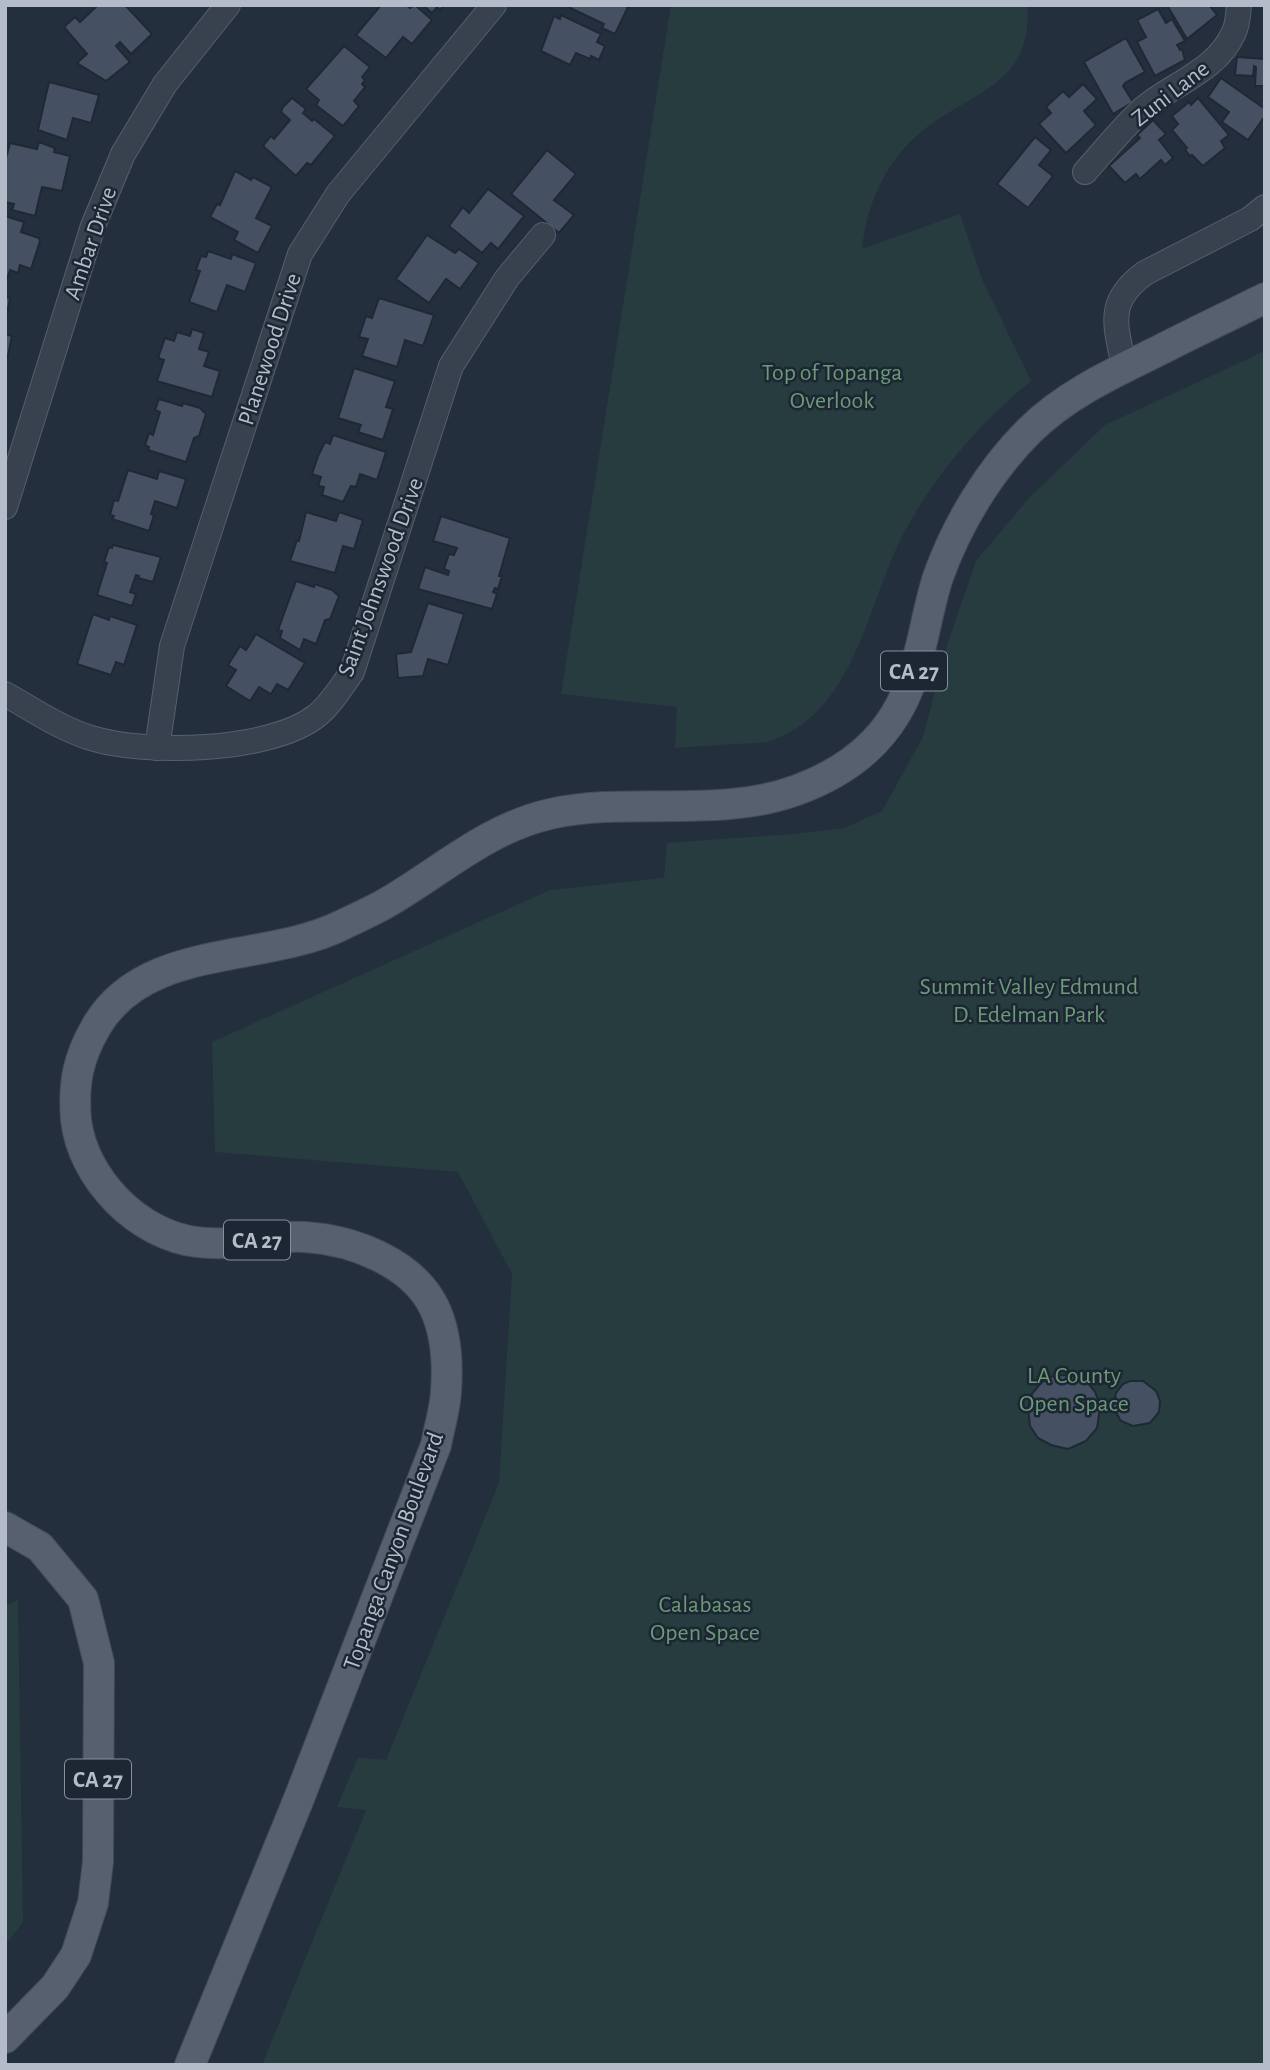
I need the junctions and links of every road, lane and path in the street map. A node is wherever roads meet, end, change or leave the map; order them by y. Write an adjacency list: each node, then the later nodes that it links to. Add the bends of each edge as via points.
1 (228, 5): 9 (street, Ambar Drive, via 165,84 123,154 93,226)
2 (494, 5): 11 (street, Planewood Drive, via 338,194 300,254 172,646)
3 (1239, 5): 4 (street, Zuni Lane, via 1235,31 1221,53 1202,71 1143,109)
4 (1085, 172)
5 (1265, 206): 8 (street, via 1250,219 1130,284 1118,302 1115,319)
6 (543, 235): 11 (street, Saint Johnswood Drive, via 507,278 451,366 352,671 334,697 316,717 286,734 248,743)
7 (1265, 298): 8 (main road, Topanga Canyon Boulevard / CA 27)
8 (1124, 367): 14 (main road, Topanga Canyon Boulevard / CA 27, via 1036,424 986,484 953,540 937,579 917,664 900,711 876,741 825,780 756,800 595,807 544,815 483,840 388,902 323,934 178,966 137,985 105,1011 82,1052 75,1086 77,1127 94,1172 121,1207 154,1229 195,1242 301,1237 342,1242 381,1257 415,1281 433,1306 445,1343 446,1394 436,1445)
9 (5, 507)
10 (5, 694): 11 (street, Saint Johnswood Drive, via 87,737 119,746)
11 (158, 748)
12 (5, 1527): 13 (main road, CA 27, via 40,1547 83,1599 99,1676 98,1862 93,1903 69,1966)
13 (5, 2038)
14 (190, 2065)

